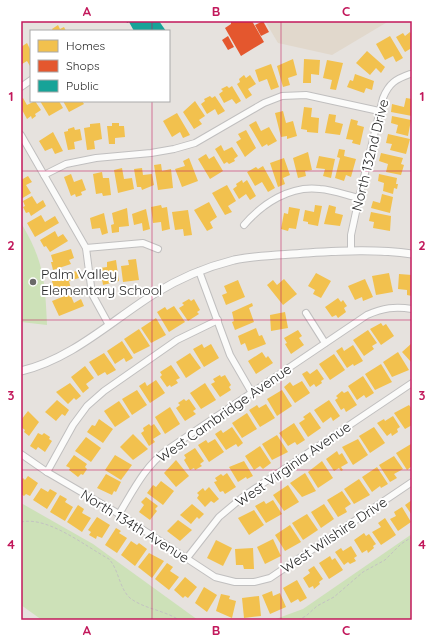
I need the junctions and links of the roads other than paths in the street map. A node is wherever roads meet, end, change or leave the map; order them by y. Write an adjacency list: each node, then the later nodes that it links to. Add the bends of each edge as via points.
1 (410, 74): 4 (street, North 132nd Drive, via 395,79 390,84)
2 (30, 81): 3 (street)
3 (21, 87)
4 (379, 110): 6 (street, via 306,95 282,96 264,103 194,143 151,153 96,158 66,164); 7 (street, North 132nd Drive)
5 (21, 135): 6 (street)
6 (44, 175): 9 (street)
7 (359, 198): 8 (street, via 318,188 304,189 271,201 256,211); 11 (street, North 132nd Drive, via 351,235)
8 (244, 225)
9 (86, 248): 10 (street, via 143,243); 17 (street, via 92,294)
10 (158, 249)
11 (352, 250): 12 (street); 13 (street, via 235,260)
12 (412, 254)
13 (199, 271): 16 (street); 17 (street, via 153,294)
14 (412, 309): 18 (street, West Cambridge Avenue, via 381,309 362,318)
15 (306, 313): 18 (street)
16 (218, 320): 21 (street, via 235,367); 23 (street, via 177,340 104,391 87,406 73,425)
17 (109, 325): 19 (street, via 50,362)
18 (325, 343): 21 (street, West Cambridge Avenue)
19 (21, 371)
20 (412, 383): 26 (street, West Virginia Avenue, via 244,496 218,517)
21 (252, 393): 25 (street, West Cambridge Avenue, via 159,456)
22 (21, 454): 23 (street, North 134th Avenue)
23 (47, 472): 25 (street, North 134th Avenue)
24 (412, 482): 27 (street, West Wilshire Drive, via 270,578)
25 (119, 514): 26 (street, North 134th Avenue)
26 (187, 558): 27 (street, North 134th Avenue, via 224,581)
27 (254, 582)

